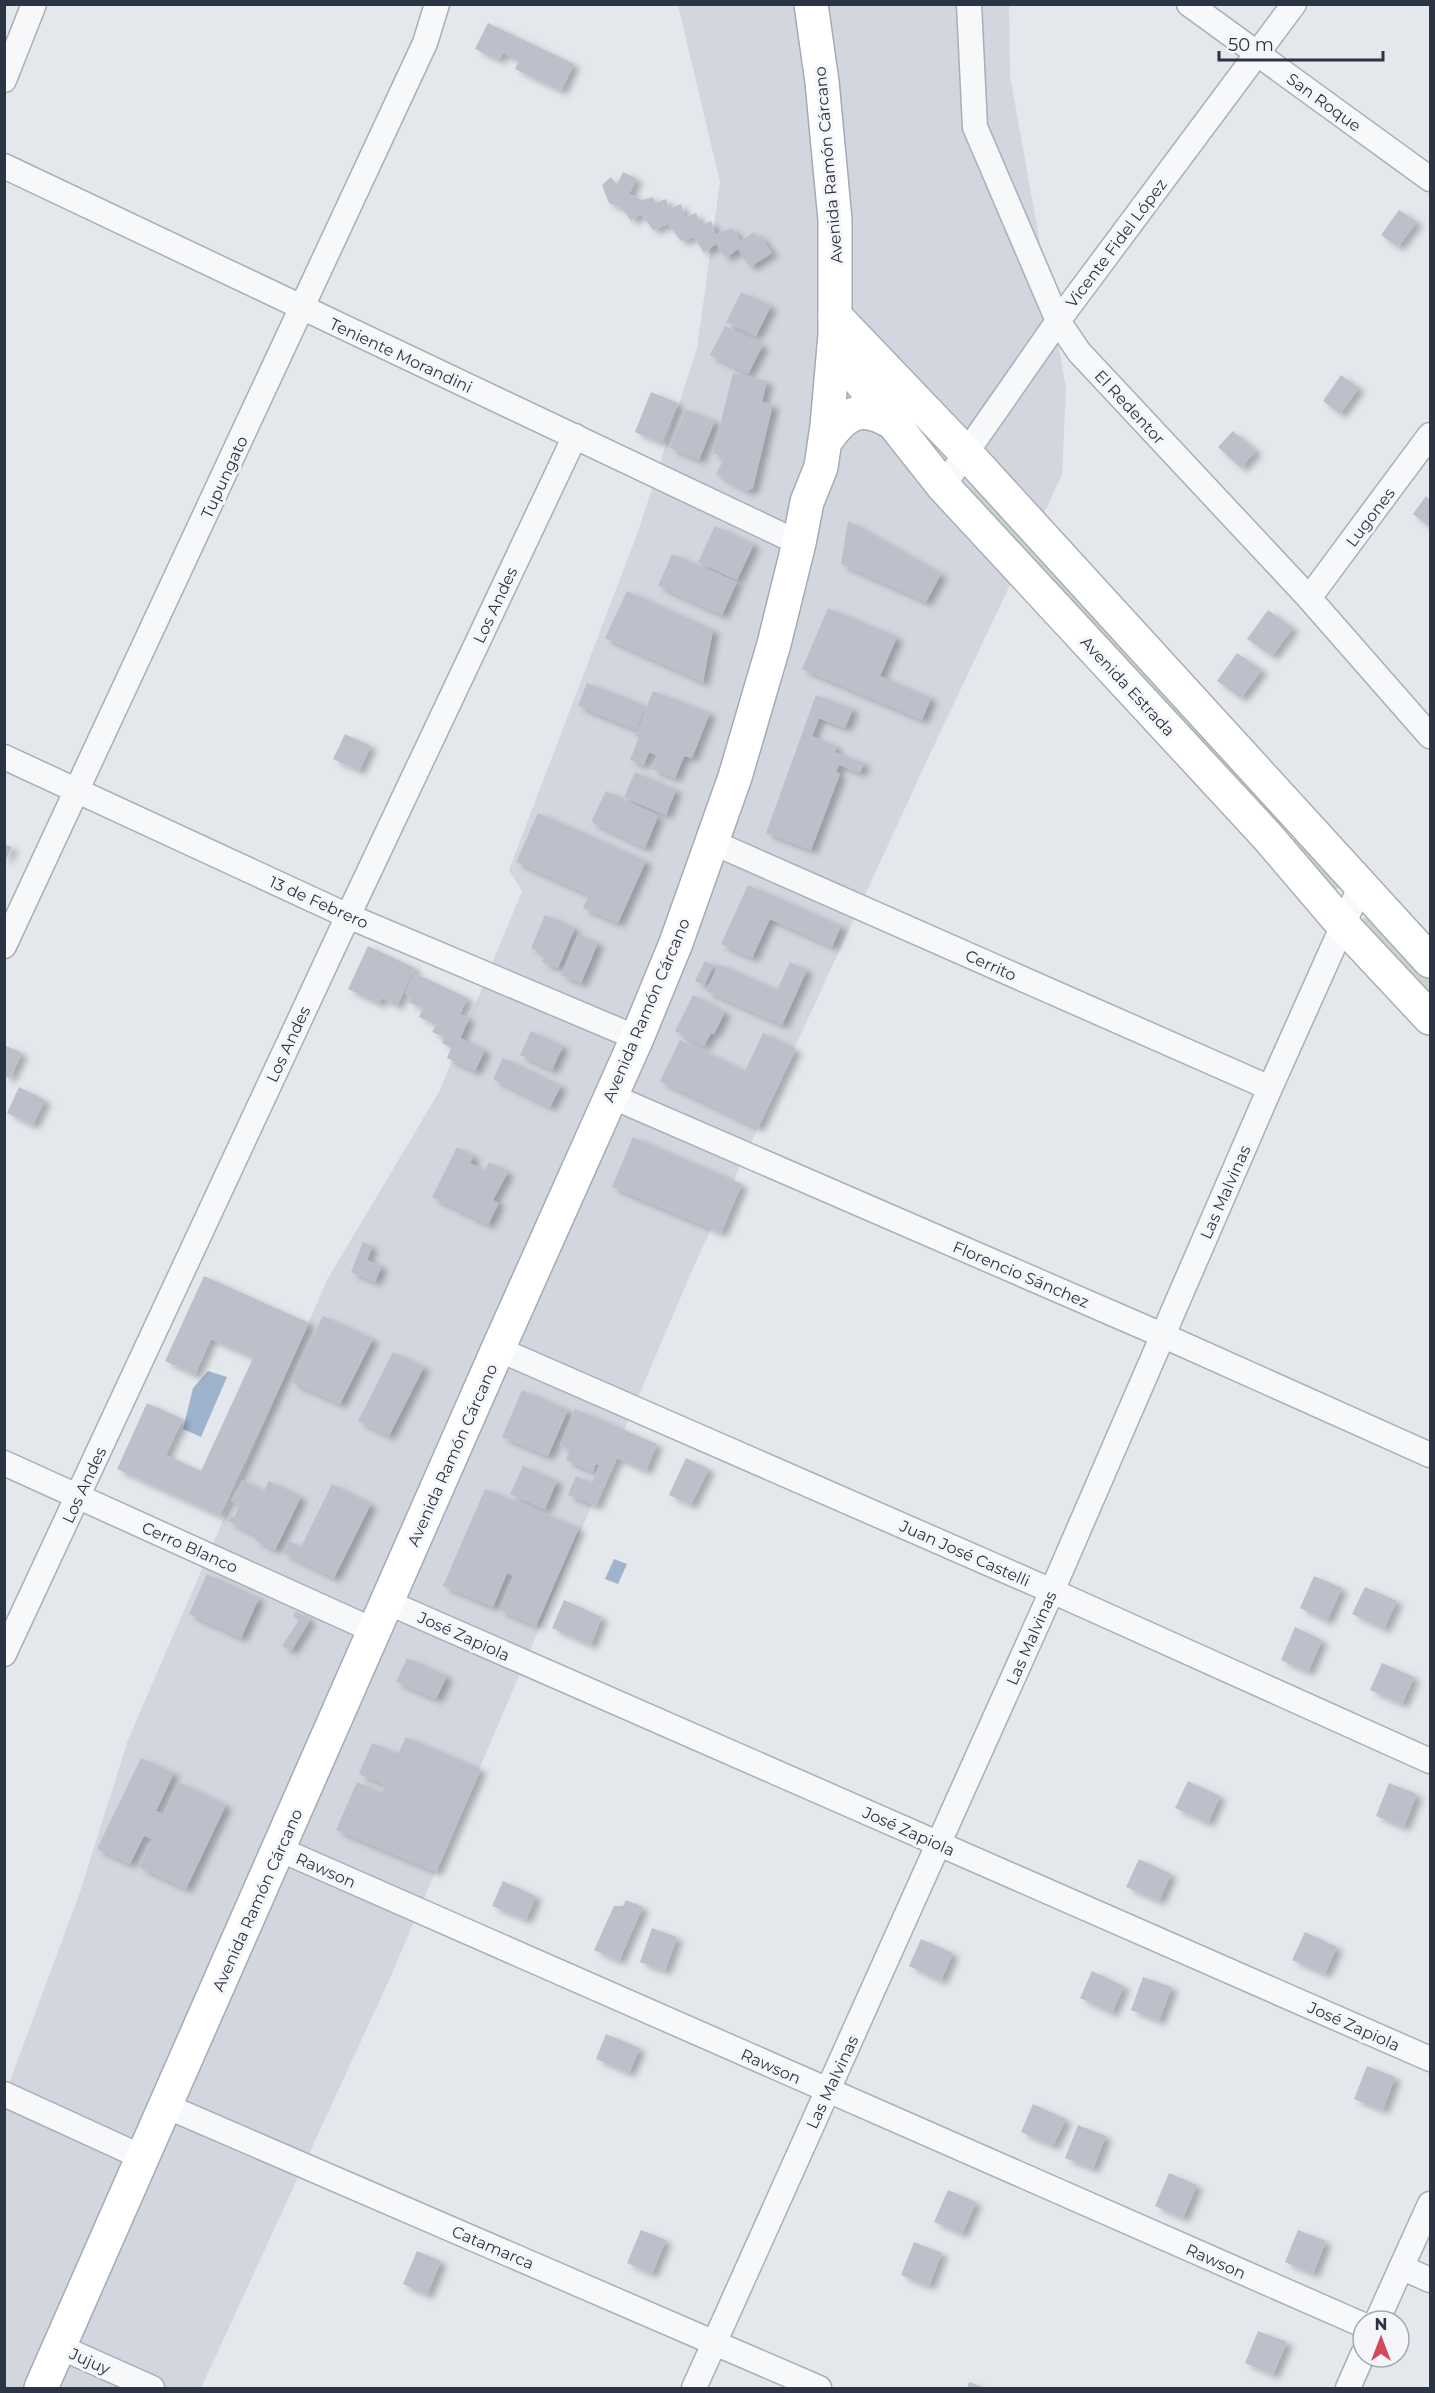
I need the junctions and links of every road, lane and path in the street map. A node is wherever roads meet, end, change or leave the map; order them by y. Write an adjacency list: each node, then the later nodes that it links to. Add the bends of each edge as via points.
1 (34, 4): 9 (street)
2 (437, 4): 13 (street, Tupungato, via 425,43)
3 (790, 4): 12 (main road, Avenida Ramón Cárcano, via 806,126)
4 (811, 4): 14 (main road, Avenida Ramón Cárcano, via 835,220)
5 (969, 4): 15 (street, El Redentor, via 975,127)
6 (1189, 4): 8 (street, San Roque)
7 (1294, 4): 8 (street, Vicente Fidel López)
8 (1257, 54): 11 (street, San Roque); 15 (street, Vicente Fidel López)
9 (4, 80)
10 (4, 166): 13 (street, Teniente Morandini)
11 (1431, 179)
12 (813, 226): 16 (main road, via 824,256 824,329); 23 (main road, Avenida Ramón Cárcano, via 814,297 802,465)
13 (302, 309): 19 (street, Teniente Morandini); 28 (street, Tupungato)
14 (835, 316): 16 (main road, Avenida Ramón Cárcano); 21 (main road)
15 (1058, 321): 21 (street, Vicente Fidel López); 25 (street, El Redentor, via 1079,352)
16 (834, 348): 17 (main road, Avenida Estrada); 20 (main road, Avenida Ramón Cárcano)
17 (893, 423): 20 (main road, via 874,413 857,413 842,419); 22 (main road, Avenida Estrada)
18 (1431, 435): 25 (street, Lugones)
19 (575, 436): 24 (street, Teniente Morandini); 33 (street, Los Andes)
20 (825, 441): 23 (main road, Avenida Ramón Cárcano, via 821,467)
21 (965, 452): 22 (street, Vicente Fidel López); 29 (main road)
22 (943, 486): 30 (main road, Avenida Estrada)
23 (807, 502): 24 (main road, Avenida Ramón Cárcano)
24 (799, 543): 31 (main road, Avenida Ramón Cárcano, via 760,696)
25 (1309, 598): 26 (street, El Redentor)
26 (1431, 736)
27 (4, 757): 28 (street, 13 de Febrero)
28 (78, 791): 33 (street, 13 de Febrero); 35 (street, Tupungato)
29 (1292, 808): 30 (street); 32 (main road)
30 (1267, 836): 34 (main road, Avenida Estrada)
31 (712, 842): 38 (main road, Avenida Ramón Cárcano); 39 (street, Cerrito)
32 (1361, 885): 34 (street, Las Malvinas); 36 (main road)
33 (348, 916): 38 (street, 13 de Febrero); 45 (street, Los Andes)
34 (1343, 925): 37 (main road, Avenida Estrada); 39 (street, Las Malvinas)
35 (4, 946)
36 (1431, 961)
37 (1431, 1018)
38 (637, 1038): 40 (main road, Avenida Ramón Cárcano)
39 (1270, 1088): 41 (street, Las Malvinas)
40 (611, 1096): 41 (street, Florencio Sánchez); 42 (main road, Avenida Ramón Cárcano)
41 (1162, 1335): 43 (street, Florencio Sánchez); 46 (street, Las Malvinas)
42 (498, 1349): 46 (street, Juan José Castelli); 47 (main road, Avenida Ramón Cárcano)
43 (1431, 1455)
44 (4, 1464): 45 (street, Cerro Blanco)
45 (79, 1497): 47 (street, Cerro Blanco); 48 (street, Los Andes)
46 (1052, 1591): 49 (street, Juan José Castelli); 50 (street, Las Malvinas)
47 (381, 1616): 50 (street, José Zapiola); 51 (main road, Avenida Ramón Cárcano)
48 (4, 1654)
49 (1431, 1761)
50 (939, 1845): 52 (street, José Zapiola); 53 (street, Las Malvinas)
51 (279, 1849): 53 (street, Rawson); 55 (main road, Avenida Ramón Cárcano)
52 (1431, 2059)
53 (828, 2091): 61 (street, Rawson); 62 (street, Las Malvinas)
54 (4, 2094): 56 (street)
55 (166, 2106): 56 (main road, Avenida Ramón Cárcano); 62 (street, Catamarca)
56 (144, 2158): 63 (main road, Avenida Ramón Cárcano)
57 (1431, 2204): 58 (street)
58 (1403, 2268): 59 (street); 60 (street)
59 (1431, 2280)
60 (1383, 2309)
61 (1351, 2320)
62 (714, 2343): 67 (street, Las Malvinas); 68 (street, Catamarca)
63 (60, 2347): 65 (main road, Avenida Ramón Cárcano); 66 (street, Jujuy)
64 (1356, 2369): 69 (street)
65 (41, 2388)
66 (152, 2388)
67 (694, 2388)
68 (819, 2388)
69 (1348, 2388)

